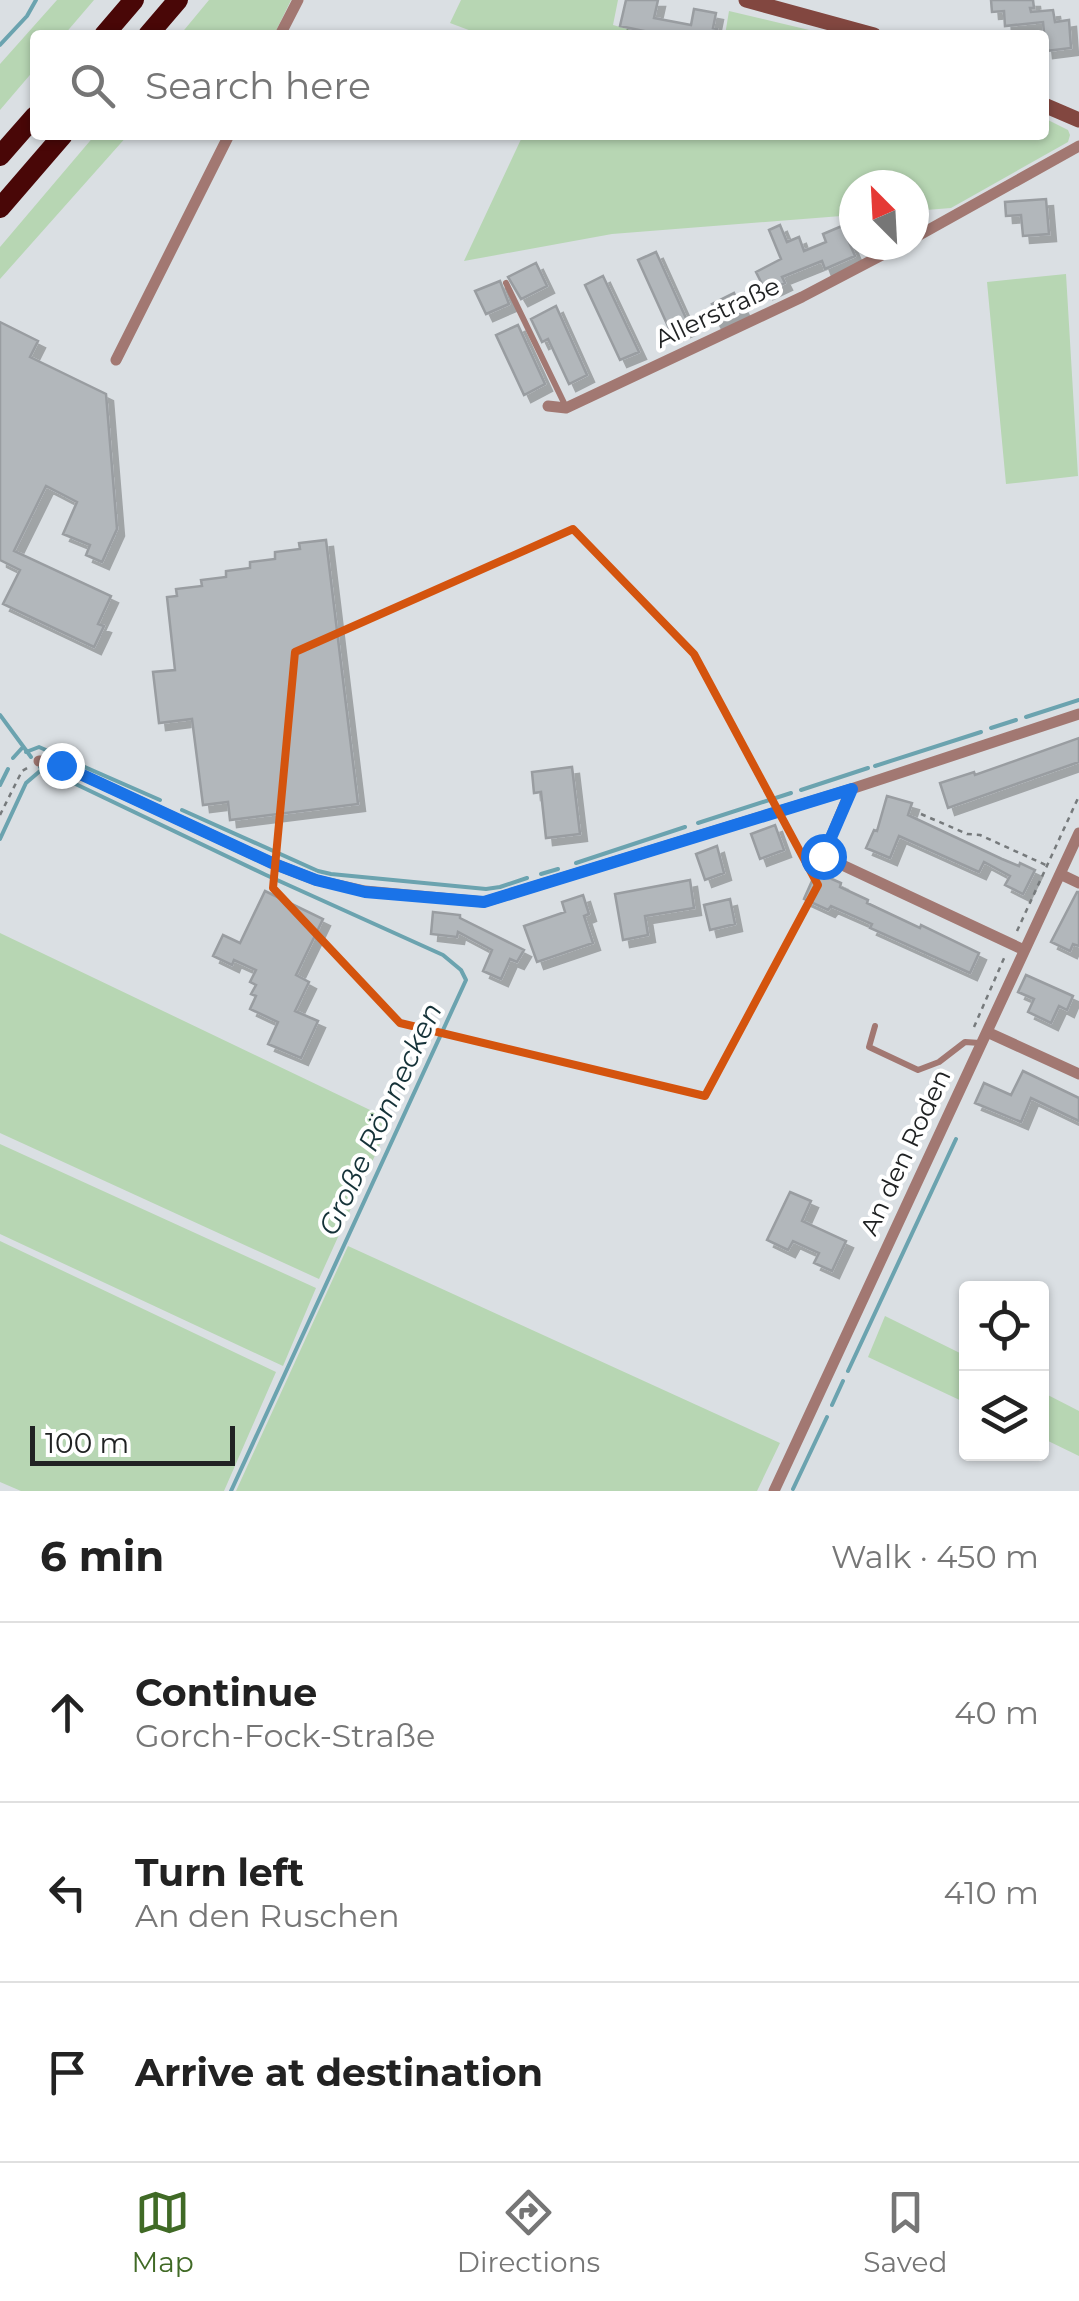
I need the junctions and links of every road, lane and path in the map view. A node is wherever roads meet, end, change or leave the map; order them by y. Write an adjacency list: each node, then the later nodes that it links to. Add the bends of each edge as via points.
1 (134, 0): 5 (highway)
2 (178, 0): 6 (highway)
3 (298, 0): 7 (street)
4 (752, 1): 8 (street)
5 (108, 30)
6 (152, 30)
7 (283, 30)
8 (856, 30)
9 (1049, 107): 10 (street)
10 (1079, 120)
11 (30, 122): 15 (highway)
12 (59, 140): 16 (highway)
13 (226, 140): 20 (street)
14 (1079, 146): 17 (street)
15 (0, 156)
16 (0, 208)
17 (929, 230)
18 (873, 260): 22 (street, Allerstraße)
19 (506, 282): 22 (lane)
20 (116, 360)
21 (548, 406): 22 (street)
22 (566, 408)
23 (1079, 714): 25 (street)
24 (39, 761): 25 (street, via 61,765 316,880 365,892 484,902); 28 (path, via 22,771)
25 (852, 789): 33 (street, via 823,856)
26 (1079, 796): 30 (path)
27 (921, 814): 30 (path)
28 (0, 815)
29 (1079, 833): 31 (street, An den Roden)
30 (1048, 866): 33 (path)
31 (1060, 874): 32 (street); 34 (street, An den Roden)
32 (1079, 883)
33 (1010, 944): 34 (street); 36 (path, via 974,1027)
34 (1024, 950): 36 (street, An den Roden)
35 (875, 1026): 36 (lane, via 869,1048 918,1070)
36 (984, 1037): 37 (street); 38 (street, An den Roden)
37 (1079, 1074)
38 (774, 1491)

